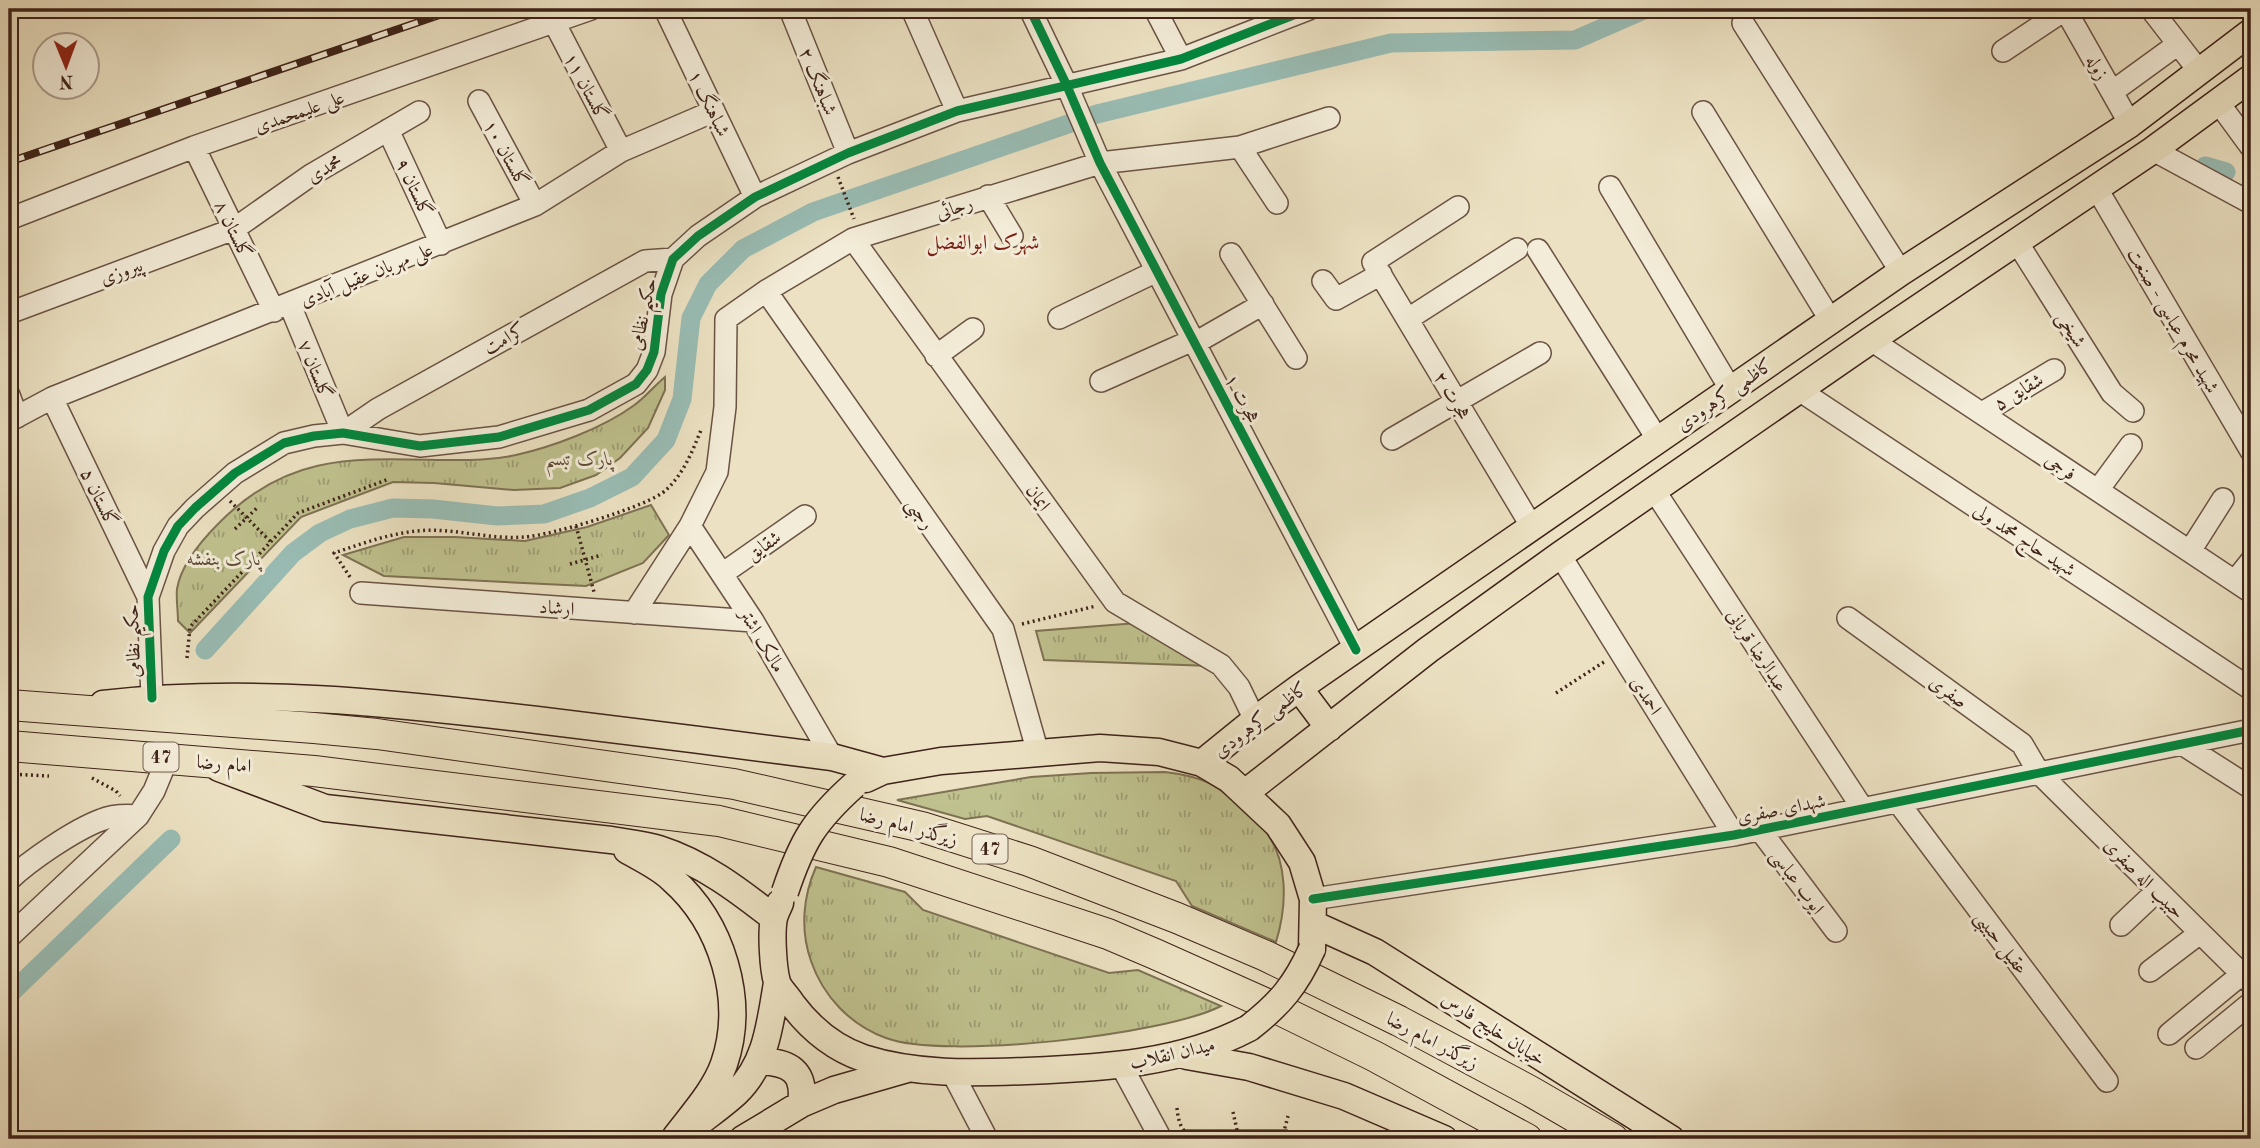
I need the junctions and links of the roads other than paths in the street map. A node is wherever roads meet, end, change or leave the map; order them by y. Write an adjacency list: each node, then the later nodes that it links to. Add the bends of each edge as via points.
1 (591, 9): 11 (street, علی علیمحمدی)
2 (665, 9): 23 (street, شباهنگ ۱)
3 (789, 9): 35 (street, شباهنگ ۲)
4 (912, 9): 24 (street)
5 (1030, 9): 19 (street, هجرت ۱)
6 (1155, 9): 16 (street)
7 (1309, 9): 10 (street, حکیم نظامی)
8 (2066, 9): 15 (street); 20 (street, زوله)
9 (2151, 9): 14 (street)
10 (1267, 17): 16 (street, حکیم نظامی)
11 (554, 22): 30 (street, علی علیمحمدی); 34 (street, گلستان ۱۱)
12 (1743, 23): 55 (street)
13 (2251, 32): 17 (main road, کاظمی کرهرودی)
14 (2178, 44): 17 (street); 20 (street)
15 (2003, 51)
16 (1181, 59): 19 (street, حکیم نظامی)
17 (2199, 71): 28 (main road, کاظمی کرهرودی)
18 (2251, 78): 22 (main road, کاظمی کرهرودی)
19 (1070, 92): 24 (street, حکیم نظامی); 36 (street, هجرت ۱)
20 (2112, 92): 28 (street, زوله)
21 (479, 101): 43 (street, گلستان ۱۰)
22 (2218, 102): 32 (street); 33 (main road, کاظمی کرهرودی)
23 (714, 111): 34 (street, علی مهربان عقیل آبادی); 40 (street, شباهنگ ۱)
24 (957, 111): 35 (street, حکیم نظامی)
25 (419, 112): 29 (street, محمدی)
26 (1703, 112): 63 (street)
27 (1329, 118): 31 (street, رجائی)
28 (2130, 124): 55 (main road, کاظمی کرهرودی)
29 (388, 130): 46 (street, محمدی, via 311,175); 50 (street, گلستان ۹)
30 (194, 147): 45 (street, علی علیمحمدی); 46 (street, گلستان ۸)
31 (1240, 147): 36 (street, رجائی); 41 (street)
32 (2251, 147)
33 (2153, 150): 38 (main road, کاظمی کرهرودی); 42 (street)
34 (621, 151): 43 (street, علی مهربان عقیل آبادی)
35 (848, 153): 40 (street, حکیم نظامی)
36 (1100, 163): 39 (street, رجائی); 54 (street, هجرت ۱)
37 (1610, 187): 72 (street)
38 (2097, 189): 49 (main road, کاظمی کرهرودی); 84 (street, شهید محرم عباسی - صنعت)
39 (988, 196): 47 (street, رجائی); 48 (street)
40 (755, 197): 52 (street, حکیم نظامی)
41 (1277, 203)
42 (2251, 203)
43 (535, 205): 50 (street, علی مهربان عقیل آبادی)
44 (1458, 206): 53 (street)
45 (9, 219)
46 (234, 229): 59 (street, گلستان ۸); 60 (street, پیروزی)
47 (854, 229): 57 (street, رجائی); 68 (street, ایمان)
48 (1012, 236)
49 (2017, 242): 65 (main road, کاظمی کرهرودی); 77 (street, شیخی, via 2112,393)
50 (441, 244): 59 (street, علی مهربان عقیل آبادی)
51 (1231, 254): 58 (street)
52 (673, 259): 80 (street, کرامت, via 645,261); 80 (street, حکیم نظامی, via 661,294 654,352 647,370 636,384 589,410 499,437 420,446)
53 (1377, 268): 56 (street, via 1336,299); 62 (street, هجرت ۲)
54 (1157, 271): 61 (street); 66 (street, هجرت ۱)
55 (1901, 272): 63 (main road, کاظمی کرهرودی)
56 (1323, 281)
57 (765, 291): 89 (street, رجائی, via 726,319 717,472); 112 (street, رجبی, via 1003,629)
58 (1263, 303): 66 (street); 69 (street)
59 (282, 308): 75 (street, علی مهربان عقیل آبادی); 80 (street, گلستان ۷)
60 (9, 313)
61 (1059, 318)
62 (1408, 319): 76 (street, هجرت ۲); 82 (street, via 1528,249)
63 (1832, 321): 72 (main road, کاظمی کرهرودی)
64 (973, 329): 68 (street)
65 (1871, 340): 73 (main road, کاظمی کرهرودی); 78 (street, فرجی)
66 (1194, 341): 71 (street); 101 (street, هجرت ۱)
67 (1540, 353): 76 (street)
68 (936, 356): 107 (street, ایمان, via 1115,602 1221,665 1239,687)
69 (1296, 358)
70 (2054, 370): 78 (street, شقایق ۵)
71 (1101, 381)
72 (1731, 390): 82 (main road, کاظمی کرهرودی)
73 (1799, 390): 85 (main road, کاظمی کرهرودی); 103 (street, شهید حاج محمد ولی)
74 (9, 395): 79 (street)
75 (52, 398): 79 (street, علی مهربان عقیل آبادی); 97 (street, گلستان ۵)
76 (1457, 402): 81 (street); 90 (street, هجرت ۲)
77 (2133, 411)
78 (1982, 413): 86 (street, فرجی)
79 (13, 419)
80 (343, 433): 97 (street, حکیم نظامی, via 285,443 235,473 178,526)
81 (1392, 439)
82 (1658, 440): 90 (main road, کاظمی کرهرودی)
83 (2131, 445): 86 (street)
84 (2251, 452)
85 (1654, 490): 92 (main road, کاظمی کرهرودی); 123 (street, عبدالرضا قربانی)
86 (2098, 490): 91 (street, فرجی)
87 (2223, 499): 91 (street)
88 (805, 516): 94 (street, شقایق)
89 (690, 526): 94 (street, مالک اشتر); 98 (street, رجائی)
90 (1532, 527): 101 (main road, کاظمی کرهرودی)
91 (2190, 551): 95 (street, فرجی)
92 (1560, 555): 108 (main road, کاظمی کرهرودی, via 1428,649); 126 (street, احمدی)
93 (2251, 561): 95 (street)
94 (722, 574): 100 (street, مالک اشتر)
95 (2243, 586)
96 (361, 593): 98 (street, ارشاد)
97 (148, 597): 104 (street, حکیم نظامی)
98 (634, 613): 100 (street, ارشاد)
99 (1848, 618): 119 (street, صفری, via 2022,744)
100 (753, 621): 114 (street, مالک اشتر)
101 (1356, 650): 102 (main road, کاظمی کرهرودی)
102 (1299, 688): 107 (main road, کاظمی کرهرودی); 108 (main road)
103 (2251, 689)
104 (152, 698): 106 (main road); 114 (main road, via 240,696 406,704)
105 (9, 705): 106 (highway, 47)
106 (70, 708): 155 (highway, زیرگذر امام رضا / 47, via 314,727 734,784 922,827 1029,862 1266,956 1399,1021)
107 (1255, 720): 116 (main road, کاظمی کرهرودی)
108 (1329, 728): 121 (main road, کاظمی کرهرودی)
109 (2251, 730): 110 (street, شهدای صفری)
110 (2182, 744): 119 (street, شهدای صفری); 120 (street)
111 (9, 746): 113 (highway, امام رضا / 47)
112 (1038, 753): 116 (main road, via 1135,750); 118 (main road)
113 (168, 757): 115 (highway, امام رضا / 47); 124 (street)
114 (832, 757): 118 (main road)
115 (201, 762): 117 (highway, امام رضا / 47); 127 (main road, via 325,808)
116 (1202, 763): 121 (main road)
117 (314, 771): 154 (highway, زیرگذر امام رضا / 47, via 719,821 889,862 1108,934 1155,954 1374,1056)
118 (883, 771): 130 (main road, bridge, via 854,785 810,831)
119 (2039, 773): 122 (street, شهدای صفری); 129 (street, حبیب اله صفری)
120 (2251, 789)
121 (1244, 793): 131 (main road, via 1278,825 1302,862)
122 (1898, 802): 123 (street, شهدای صفری); 147 (street, عقیل حبیبی)
123 (1863, 809): 125 (street, شهدای صفری)
124 (138, 816): 128 (street, via 100,820); 135 (street)
125 (1760, 830): 126 (street, شهدای صفری); 133 (street, ایوب عباسی)
126 (1734, 835): 131 (street, شهدای صفری)
127 (611, 840): 130 (main road, via 657,849 694,863); 149 (main road, via 671,877 694,901 712,928 727,973 732,1011 724,1065)
128 (9, 880)
129 (2157, 891): 132 (street); 134 (street, حبیب اله صفری)
130 (774, 918): 138 (main road)
131 (1313, 924): 142 (main road, میدان انقلاب, bridge, via 1300,976 1285,997 1249,1028); 156 (main road, خیابان خلیج فارس, via 1376,952)
132 (2121, 925)
133 (1836, 931)
134 (2200, 933): 136 (street); 137 (street, حبیب اله صفری)
135 (9, 937)
136 (2150, 971)
137 (2247, 978): 140 (street)
138 (777, 983): 143 (main road, via 768,1041); 145 (main road, میدان انقلاب, via 826,1040 861,1057)
139 (2251, 1003): 141 (street)
140 (2169, 1034)
141 (2196, 1048)
142 (1182, 1055): 144 (main road, میدان انقلاب); 153 (main road, via 1249,1067 1332,1093)
143 (759, 1061): 148 (main road, via 790,1066 803,1089); 149 (main road, via 736,1093)
144 (1121, 1066): 146 (main road, میدان انقلاب); 152 (street)
145 (907, 1069): 146 (main road, میدان انقلاب); 148 (main road)
146 (952, 1072): 151 (street)
147 (2107, 1081)
148 (802, 1104): 150 (main road)
149 (675, 1139)
150 (743, 1139)
151 (987, 1139)
152 (1161, 1139)
153 (1444, 1139)
154 (1527, 1139)
155 (1613, 1139)
156 (1671, 1139)

